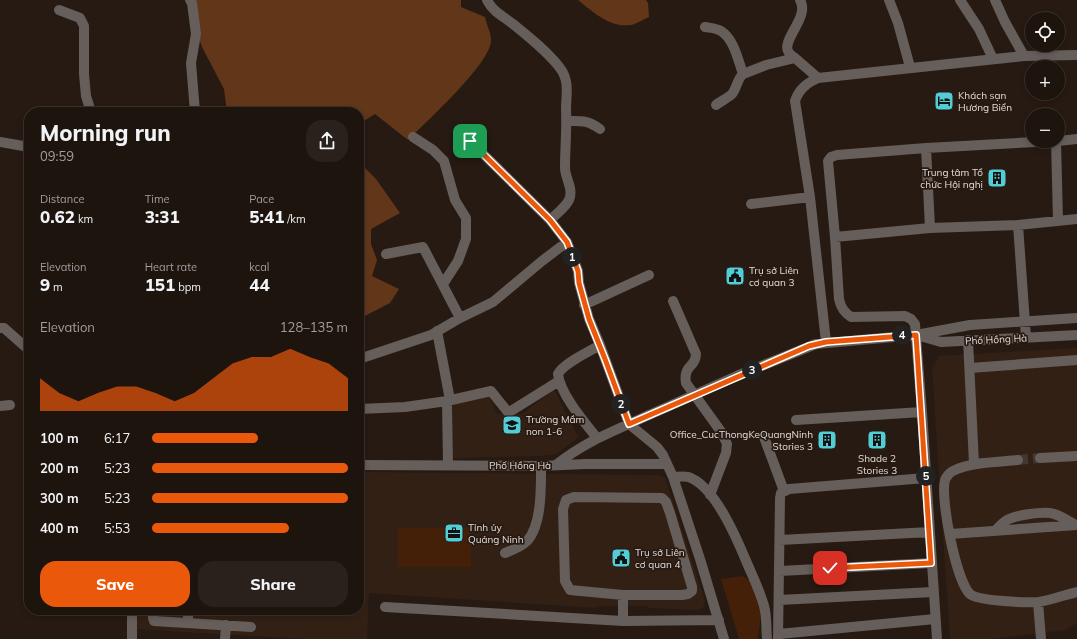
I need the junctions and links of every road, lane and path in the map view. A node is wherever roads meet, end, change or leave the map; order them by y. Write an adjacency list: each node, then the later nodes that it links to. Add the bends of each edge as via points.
1 (190, 0): 18 (street, via 196,34 191,63)
2 (487, 0): 19 (street, via 491,8 515,25 561,70 567,82)
3 (800, 0): 11 (street, via 802,11 787,44 787,50)
4 (889, 0): 13 (street)
5 (960, 0): 12 (street, via 979,29)
6 (995, 0): 10 (street)
7 (59, 10): 17 (street, via 80,18 84,26 84,74)
8 (705, 27): 14 (street, via 722,31 728,37)
9 (1077, 55): 10 (street)
10 (1024, 56): 12 (street)
11 (795, 58): 14 (street); 15 (street)
12 (992, 59): 13 (street)
13 (910, 67): 15 (street)
14 (743, 74): 16 (street, via 731,94)
15 (818, 78): 30 (street, via 802,88 795,101)
16 (716, 105)
17 (89, 107)
18 (195, 107)
19 (567, 121): 20 (street, via 584,121); 33 (street, via 565,170 570,195 566,205)
20 (600, 129)
21 (413, 138): 41 (street, via 433,150 444,161 455,200 466,218 466,239 458,262)
22 (1077, 140): 24 (street)
23 (470, 141): 33 (street)
24 (1065, 141)
25 (0, 142): 27 (street)
26 (1025, 143): 28 (street)
27 (24, 147)
28 (926, 148): 36 (street); 37 (street, via 831,157 828,165)
29 (1056, 148): 34 (street)
30 (810, 197): 31 (street); 53 (street)
31 (751, 204)
32 (1077, 218): 34 (street)
33 (550, 220): 38 (street)
34 (1058, 221): 35 (street)
35 (1018, 225): 36 (street); 46 (street)
36 (930, 228): 37 (street)
37 (835, 237): 49 (street, via 839,299 845,313 851,317 905,316 915,324)
38 (567, 242): 43 (street, via 578,271); 44 (street, via 493,302)
39 (386, 254): 41 (street, via 423,247)
40 (649, 275): 43 (street)
41 (443, 284): 44 (street)
42 (673, 301): 79 (street, via 696,354 685,376 686,383 727,444)
43 (584, 305): 55 (street)
44 (460, 318): 48 (street)
45 (1077, 318): 46 (street, Phố Hồng Hà)
46 (1025, 321): 49 (street, Phố Hồng Hà, via 970,325); 51 (street)
47 (0, 328): 54 (street, via 4,328)
48 (437, 332): 56 (street); 60 (street)
49 (916, 335): 52 (street, Phố Hồng Hà, via 941,342); 53 (street, Phố Hồng Hà); 62 (street)
50 (1077, 335): 51 (street, Phố Hồng Hà)
51 (1026, 337): 52 (street, Phố Hồng Hà)
52 (968, 340): 58 (street)
53 (826, 342): 64 (street, Phố Hồng Hà, bridge, via 809,346)
54 (24, 345)
55 (600, 345): 59 (street, via 562,369 558,374); 64 (street)
56 (364, 357)
57 (1077, 360): 58 (street)
58 (970, 368): 72 (street)
59 (560, 381): 60 (street, via 511,411 503,407 491,391); 66 (street, via 579,416)
60 (449, 401): 61 (street); 73 (street)
61 (364, 409)
62 (922, 412): 63 (street); 77 (street)
63 (796, 420)
64 (629, 424): 66 (street, Phố Hồng Hà); 71 (street, via 657,447)
65 (764, 437): 78 (street)
66 (597, 438): 74 (street, Phố Hồng Hà, via 573,451)
67 (1077, 456): 68 (street)
68 (1040, 458)
69 (1018, 460): 72 (street)
70 (364, 464): 73 (street, Phố Hồng Hà)
71 (667, 464): 74 (street); 76 (street)
72 (974, 464): 83 (street, via 952,471 945,478 943,493)
73 (448, 465): 75 (street, Phố Hồng Hà)
74 (556, 465): 75 (street, Phố Hồng Hà)
75 (540, 466): 85 (street, via 540,493 535,527 526,541)
76 (673, 477): 79 (street, via 690,477); 99 (street)
77 (926, 478): 78 (street); 82 (street)
78 (784, 491): 84 (street, via 780,498)
79 (710, 495): 107 (street, via 740,543 761,593 765,608)
80 (1076, 525): 81 (street); 81 (street, via 1050,513 1013,517)
81 (995, 530): 83 (street)
82 (930, 532): 84 (street); 86 (street)
83 (950, 534): 92 (street, via 958,566 970,594 989,600)
84 (780, 540): 87 (street)
85 (505, 553)
86 (931, 563): 87 (street); 88 (street)
87 (780, 571): 91 (street)
88 (933, 592): 91 (street); 97 (street)
89 (1077, 592): 92 (street)
90 (623, 595): 90 (street, via 682,595 692,591 666,502 656,497 574,497 566,500 563,509 567,587 574,591); 98 (street)
91 (779, 600): 103 (street)
92 (1038, 602): 109 (street)
93 (385, 607): 98 (street)
94 (132, 615): 104 (street)
95 (152, 615): 100 (street, via 154,620)
96 (188, 615): 100 (street)
97 (935, 619): 103 (street); 108 (street)
98 (623, 620): 99 (street)
99 (719, 620): 106 (street)
100 (188, 623): 101 (street)
101 (226, 625): 102 (street); 105 (street)
102 (250, 627)
103 (778, 636)
104 (132, 639)
105 (225, 639)
106 (724, 639)
107 (767, 639)
108 (936, 639)
109 (1041, 639)

